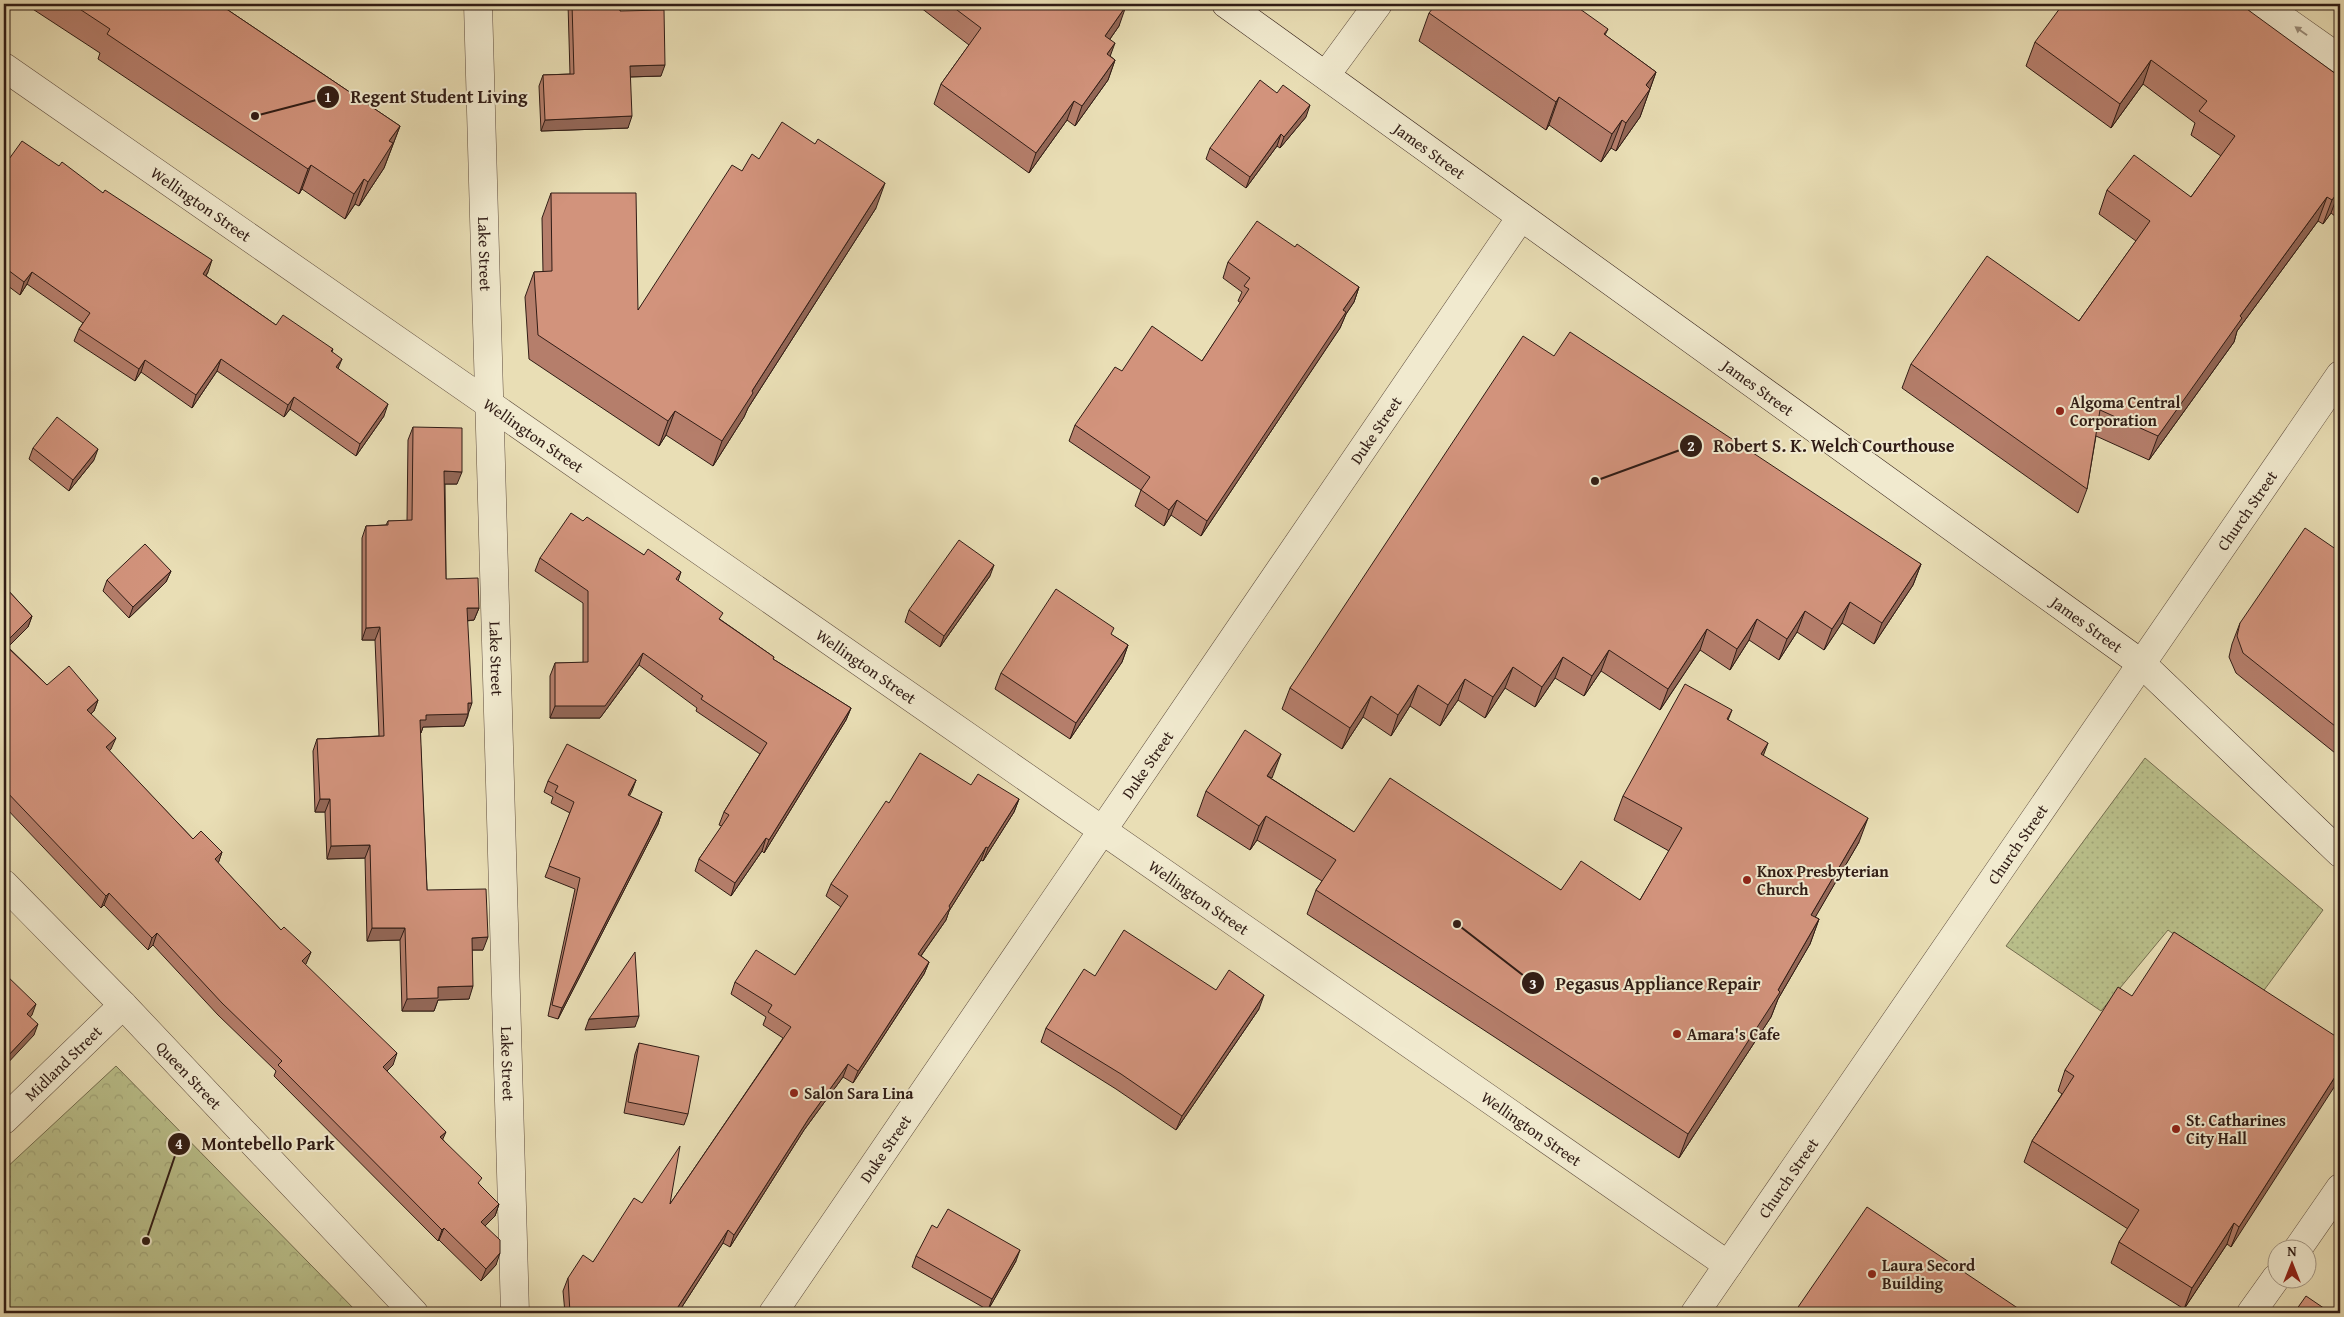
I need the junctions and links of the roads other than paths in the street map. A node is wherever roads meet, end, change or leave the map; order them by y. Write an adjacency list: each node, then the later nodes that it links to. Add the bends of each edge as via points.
1 (478, 4): 10 (street, Lake Street)
2 (1226, 4): 7 (street, James Street)
3 (1378, 4): 7 (street)
4 (2262, 4): 5 (street, one-way to 4)
5 (2340, 59)
6 (4, 67): 10 (street, Wellington Street)
7 (1326, 75): 8 (street, James Street)
8 (1521, 217): 11 (street, James Street); 12 (street, Duke Street)
9 (2340, 375): 11 (street, Church Street)
10 (490, 406): 12 (street, Wellington Street); 22 (street, Lake Street)
11 (2142, 664): 13 (street, James Street); 19 (street, Church Street)
12 (1102, 830): 19 (street, Wellington Street); 23 (street, Duke Street)
13 (2340, 853)
14 (4, 884): 15 (street, Queen Street)
15 (123, 1005): 16 (street, Midland Street); 21 (street, Queen Street)
16 (4, 1120)
17 (2340, 1188): 18 (street)
18 (2304, 1240)
19 (1728, 1265): 24 (street, Church Street)
20 (2267, 1290): 25 (street)
21 (414, 1313)
22 (515, 1313)
23 (773, 1313)
24 (1695, 1313)
25 (2251, 1313)

